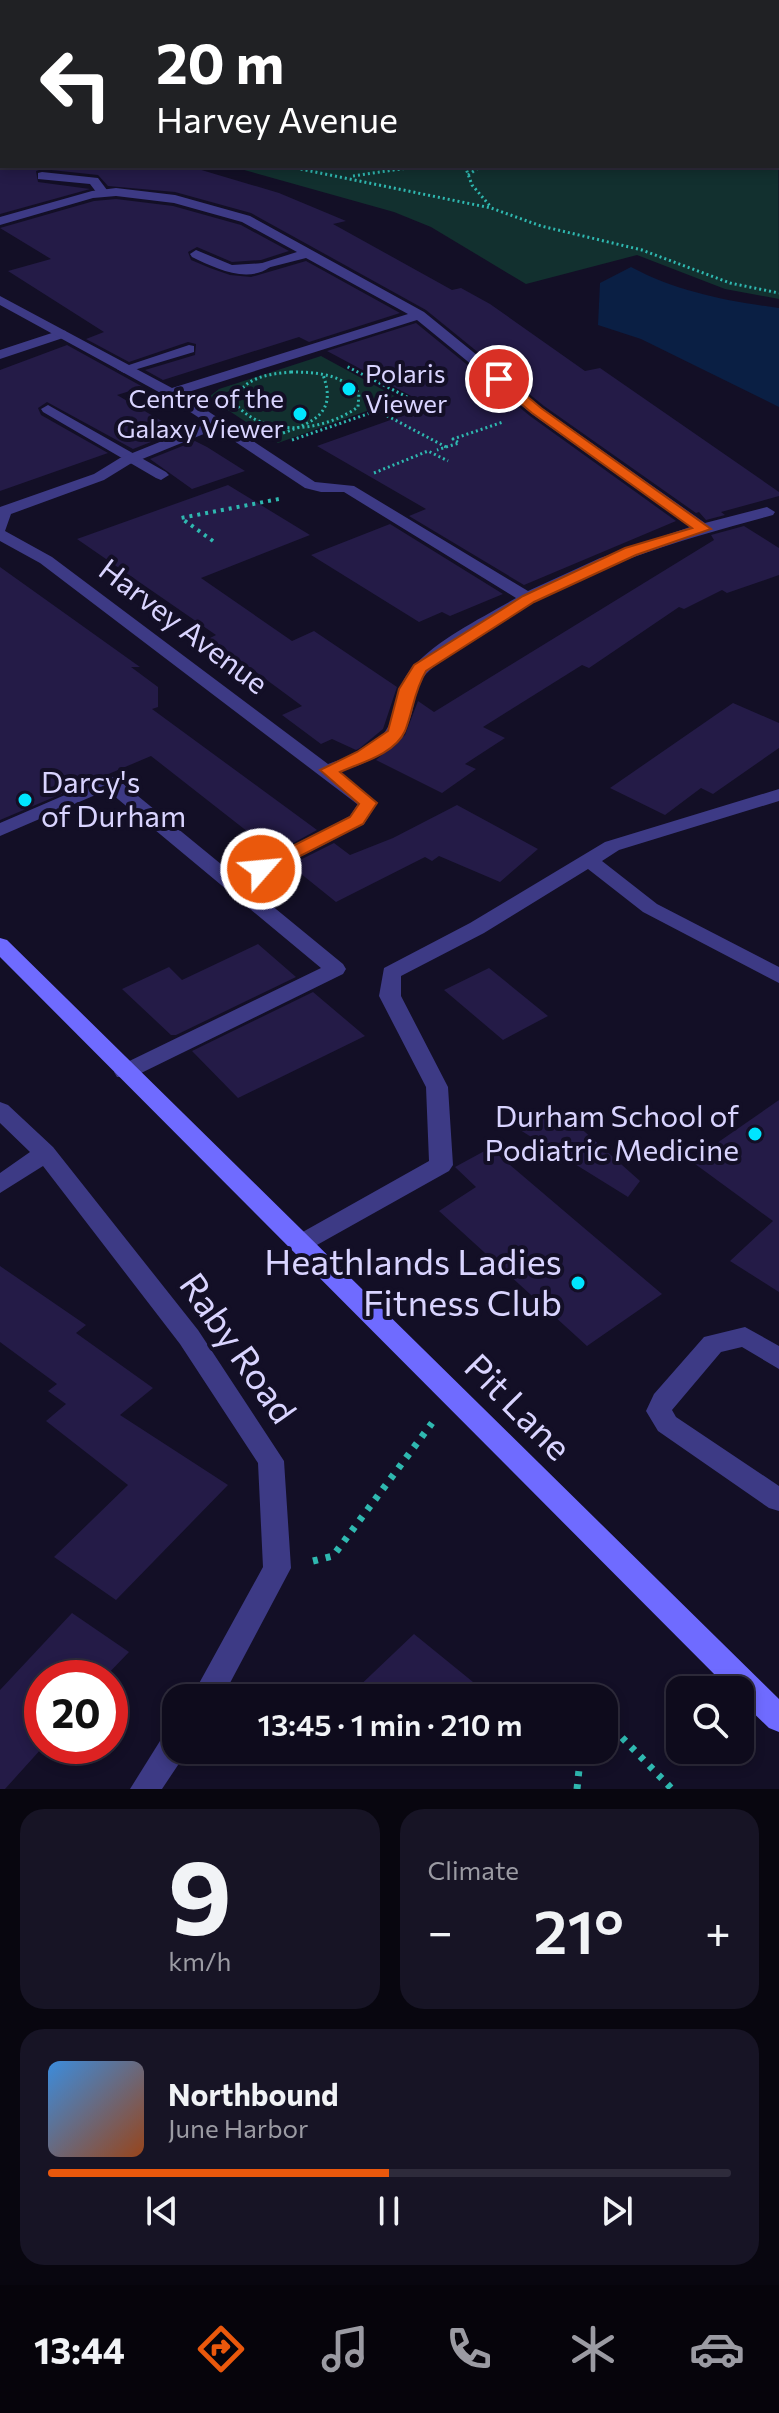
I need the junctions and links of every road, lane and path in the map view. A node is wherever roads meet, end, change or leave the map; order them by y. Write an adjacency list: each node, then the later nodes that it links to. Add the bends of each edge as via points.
1 (297, 168): 7 (path)
2 (408, 168): 7 (path)
3 (466, 168): 5 (path)
4 (478, 168): 5 (path)
5 (468, 175): 9 (path)
6 (42, 176): 8 (street, via 94,181)
7 (348, 177): 9 (path)
8 (104, 194): 10 (street); 12 (street, via 149,195 229,213)
9 (491, 208): 13 (path, via 529,223 642,250 730,283)
10 (3, 218)
11 (196, 254): 12 (street, via 247,273)
12 (305, 254): 15 (street)
13 (779, 293)
14 (0, 300): 16 (street)
15 (419, 315): 18 (street); 25 (street)
16 (61, 334): 19 (street); 20 (street)
17 (189, 349): 20 (street)
18 (307, 350): 21 (path); 22 (street); 24 (path, via 411,399)
19 (0, 355)
20 (124, 369): 22 (street)
21 (322, 373): 27 (path, via 329,386 325,409); 27 (path, via 354,387 358,407 342,419); 27 (path, via 261,377 235,395 237,409 254,421)
22 (171, 393): 26 (street)
23 (48, 409): 30 (street)
24 (378, 411): 28 (path); 32 (path, via 282,444)
25 (537, 411): 28 (path, via 453,439 459,443); 39 (street)
26 (217, 424): 30 (street); 32 (street)
27 (299, 427): 32 (path, via 271,438)
28 (446, 447): 29 (path)
29 (437, 450)
30 (133, 458): 33 (street); 36 (street, via 99,477)
31 (448, 461): 34 (path, via 428,451)
32 (272, 462): 35 (street)
33 (161, 475)
34 (340, 486): 35 (street); 42 (street)
35 (323, 491): 41 (path, via 181,518)
36 (1, 510): 38 (street)
37 (767, 512): 39 (street)
38 (0, 528)
39 (703, 529): 42 (street, via 631,551)
40 (0, 535): 43 (street, Harvey Avenue, via 46,560)
41 (213, 541)
42 (529, 599): 43 (street, via 420,668 407,689 396,733 363,756)
43 (328, 770): 47 (street, Harvey Avenue, via 368,803 357,820)
44 (779, 795): 46 (street, via 612,846)
45 (0, 830): 50 (street, via 109,782 336,969)
46 (587, 859): 49 (street, via 650,908); 54 (street, via 477,928 391,973 390,996 437,1087 441,1165)
47 (261, 869)
48 (0, 945): 50 (street, Pit Lane)
49 (779, 976)
50 (125, 1072): 54 (street, Pit Lane)
51 (0, 1110): 52 (street, Raby Road)
52 (45, 1153): 53 (street); 58 (street, Raby Road, via 189,1337 271,1461)
53 (0, 1185)
54 (300, 1244): 56 (street, Pit Lane)
55 (779, 1359): 57 (street, via 745,1337 713,1344 659,1411 667,1424)
56 (454, 1394): 58 (path, via 333,1556); 60 (street, Pit Lane)
57 (779, 1500)
58 (277, 1568): 59 (street)
59 (215, 1684)
60 (775, 1712)
61 (618, 1733): 66 (path)
62 (162, 1764): 64 (street)
63 (580, 1764): 65 (path)
64 (145, 1789)
65 (577, 1789)
66 (672, 1789)

